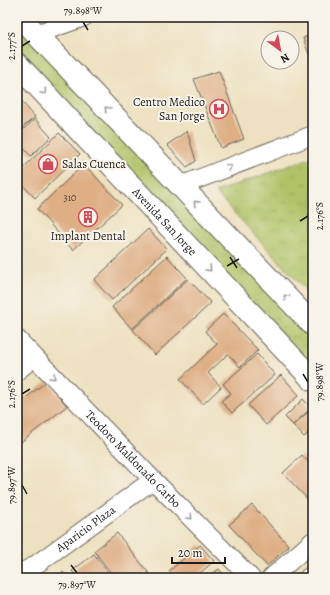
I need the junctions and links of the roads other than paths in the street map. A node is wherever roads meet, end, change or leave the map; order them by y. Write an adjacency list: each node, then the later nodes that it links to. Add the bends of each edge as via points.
1 (20, 17): 3 (main road)
2 (84, 17): 3 (street)
3 (36, 34): 6 (main road, one-way to 3)
4 (17, 64): 11 (main road, Avenida San Jorge, one-way to 11)
5 (313, 135): 6 (street, one-way to 5)
6 (180, 186): 7 (main road, one-way to 6)
7 (313, 325)
8 (17, 339): 9 (street, Teodoro Maldonado Carbo)
9 (34, 357): 10 (street); 12 (street, Teodoro Maldonado Carbo, one-way to 12)
10 (17, 371)
11 (313, 380)
12 (153, 480): 15 (street, Aparicio Plaza, via 34,566); 16 (street, Teodoro Maldonado Carbo, one-way to 16)
13 (313, 541): 17 (street)
14 (313, 574): 18 (street)
15 (17, 575)
16 (251, 578)
17 (271, 578)
18 (308, 578)

